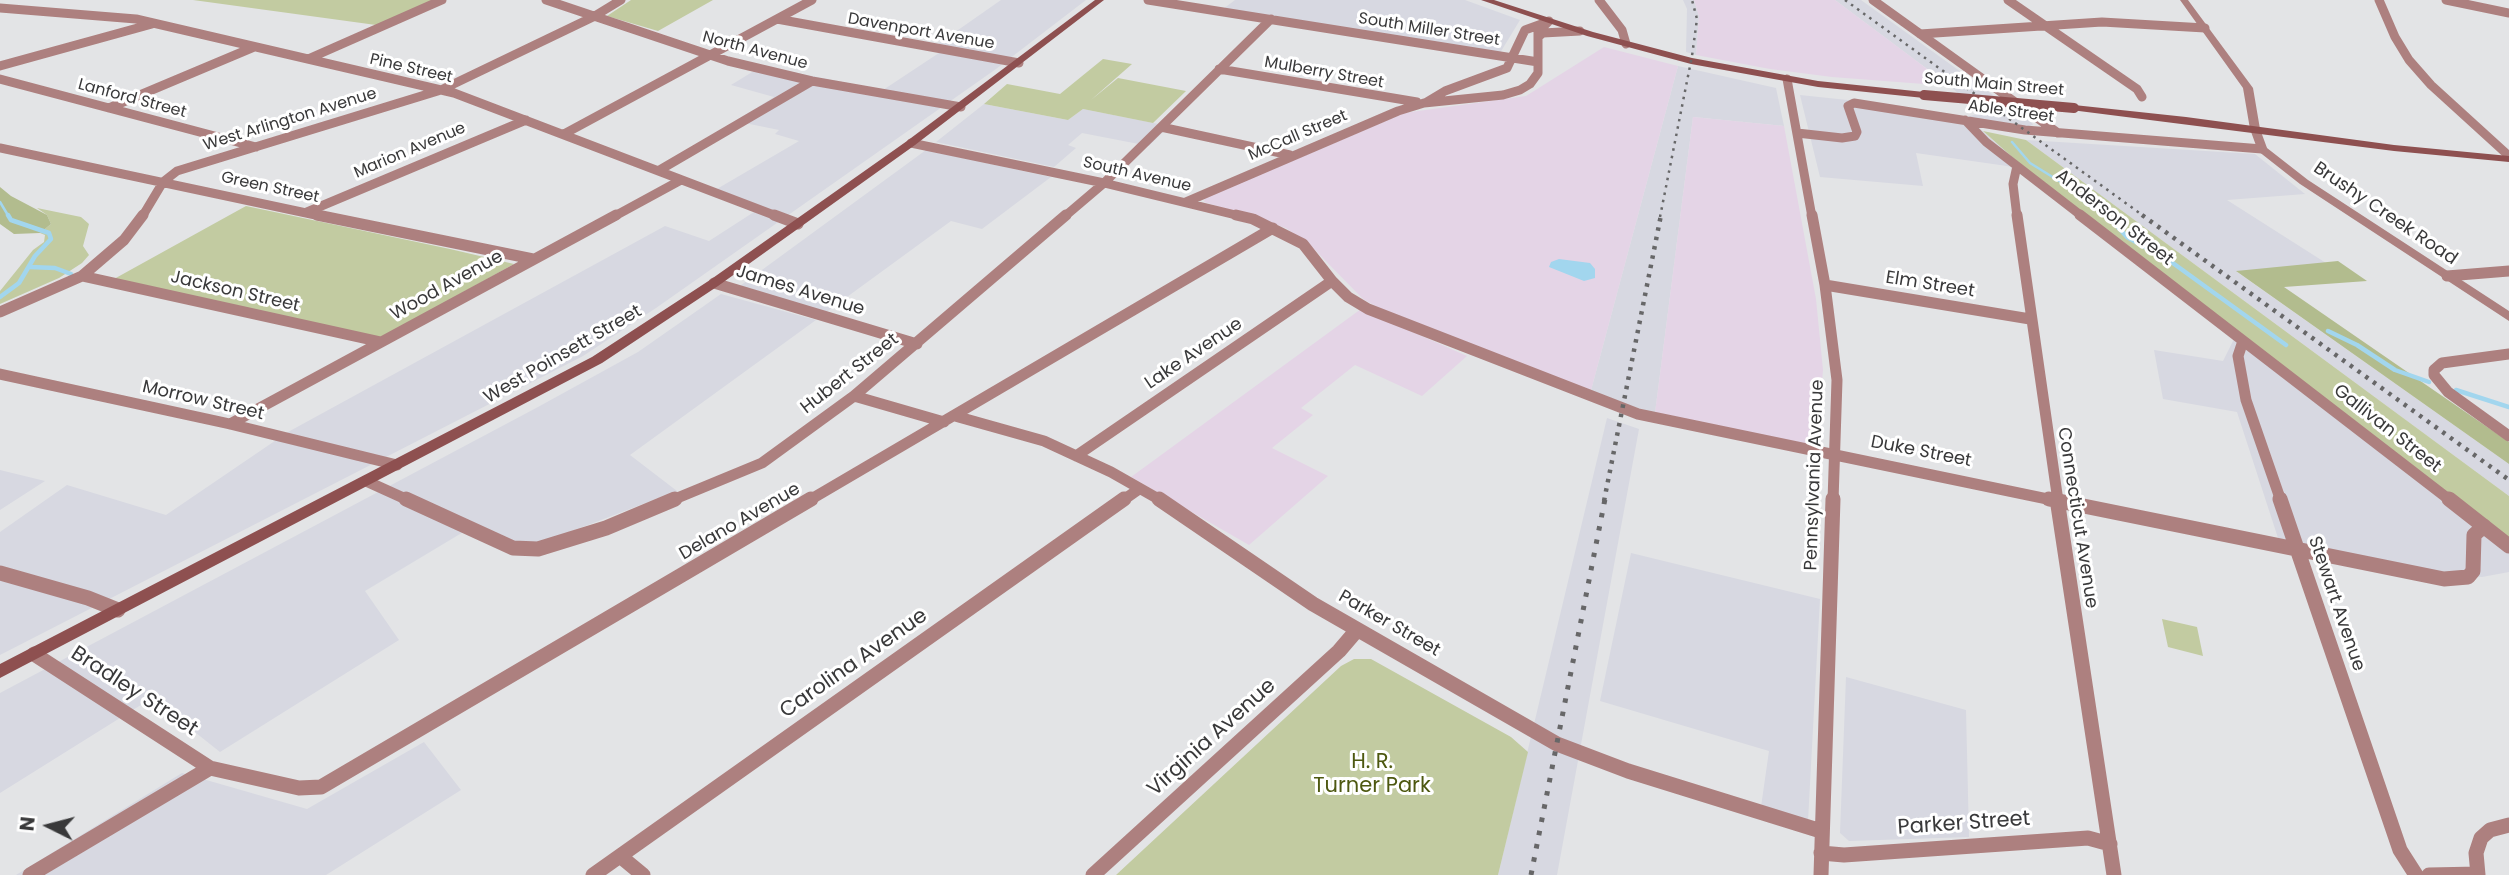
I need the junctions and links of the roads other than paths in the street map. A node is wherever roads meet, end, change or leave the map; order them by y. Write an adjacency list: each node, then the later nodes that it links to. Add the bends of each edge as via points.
1 (442, 0): 30 (street)
2 (546, 0): 16 (street, North Avenue)
3 (621, 0): 16 (street, West Arlington Avenue)
4 (812, 0): 17 (street)
5 (1100, 0): 33 (main road, West Poinsett Street)
6 (1148, 0): 18 (street, South Miller Street)
7 (1485, 0): 19 (main road, South Main Street)
8 (1599, 0): 27 (street, via 1622,30)
9 (1873, 0): 25 (street)
10 (2008, 0): 22 (street)
11 (2184, 0): 23 (street)
12 (2379, 0): 56 (street, via 2415,68)
13 (2446, 0): 15 (street)
14 (0, 8): 20 (street, Pine Street)
15 (2509, 15): 21 (street)
16 (593, 17): 29 (street, North Avenue); 39 (street, West Arlington Avenue)
17 (777, 19): 29 (street); 33 (street, Davenport Avenue)
18 (1271, 19): 31 (street, South Miller Street); 35 (street, Hubert Street)
19 (1549, 21): 24 (main road, South Main Street); 26 (street); 31 (street, via 1525,30)
20 (155, 23): 28 (street, Pine Street); 34 (street)
21 (2509, 23)
22 (2046, 25): 23 (street, via 2116,22); 25 (street); 40 (street)
23 (2205, 28): 47 (street, via 2248,88)
24 (1580, 31): 26 (street); 27 (main road, South Main Street)
25 (1920, 34): 49 (street)
26 (1538, 37): 32 (street)
27 (1626, 44): 37 (main road, South Main Street)
28 (255, 47): 30 (street, Pine Street); 43 (street)
29 (714, 56): 38 (street, North Avenue); 50 (street)
30 (308, 59): 39 (street, Pine Street)
31 (1513, 59): 32 (street, South Miller Street); 41 (street, McCall Street, via 1501,71)
32 (1538, 62): 41 (street, McCall Street, via 1538,73 1520,90)
33 (1019, 63): 42 (main road, West Poinsett Street)
34 (0, 66)
35 (1219, 69): 41 (street, Mulberry Street); 46 (street, Hubert Street)
36 (0, 79): 43 (street, Lanford Street)
37 (1787, 79): 47 (main road, South Main Street, bridge); 48 (street, Pennsylvania Avenue)
38 (812, 81): 42 (street, North Avenue); 58 (street)
39 (441, 90): 44 (street, Pine Street); 52 (street, West Arlington Avenue)
40 (2142, 97)
41 (1424, 103): 55 (street, McCall Street)
42 (961, 107): 51 (main road, West Poinsett Street)
43 (109, 108): 52 (street, Lanford Street)
44 (526, 120): 50 (street, Pine Street); 63 (street, Marion Avenue)
45 (1965, 120): 48 (street, Able Street, via 1854,103 1848,106 1855,136); 49 (street, Able Street); 57 (street, Anderson Street)
46 (1161, 127): 55 (street); 61 (street, Hubert Street)
47 (2255, 129): 54 (street); 56 (main road, South Main Street, via 2394,148)
48 (1797, 133): 72 (street, Pennsylvania Avenue)
49 (2059, 133): 54 (street, Able Street)
50 (564, 134): 58 (street, Pine Street)
51 (911, 143): 61 (street, South Avenue); 64 (main road, West Poinsett Street)
52 (256, 147): 60 (street, West Arlington Avenue, via 177,171)
53 (0, 148): 60 (street, Green Street)
54 (2262, 149): 69 (street, Brushy Creek Road)
55 (1291, 156): 62 (street, McCall Street)
56 (2509, 157)
57 (2017, 166): 75 (street, Connecticut Avenue, via 2013,184); 76 (street, Anderson Street)
58 (658, 171): 59 (street, Pine Street)
59 (681, 180): 64 (street, Pine Street); 66 (street, Wood Avenue)
60 (163, 182): 63 (street, Green Street); 68 (street, via 124,240)
61 (1104, 183): 62 (street, South Avenue); 78 (street, Hubert Street)
62 (1186, 202): 65 (street, South Avenue)
63 (307, 212): 66 (street, Green Street)
64 (798, 224): 71 (main road, West Poinsett Street)
65 (1273, 228): 70 (street, South Avenue, via 1303,244); 82 (street, Delano Avenue)
66 (533, 259): 77 (street, Wood Avenue)
67 (2509, 271): 69 (street)
68 (82, 276): 73 (street); 77 (street, Jackson Street)
69 (2447, 276): 74 (street, Brushy Creek Road)
70 (1332, 281): 85 (street, Duke Street, via 1358,304 1383,316 1604,404); 86 (street, Lake Avenue)
71 (714, 283): 78 (street, James Avenue); 87 (main road, West Poinsett Street, via 595,361)
72 (1825, 285): 75 (street, Elm Street); 85 (street, Pennsylvania Avenue, via 1837,380)
73 (0, 312)
74 (2509, 317)
75 (2030, 319): 90 (street, Connecticut Avenue)
76 (2243, 341): 91 (street, Gallivan Street); 93 (street, Stewart Avenue, via 2238,356 2246,400)
77 (381, 342): 83 (street, Wood Avenue)
78 (917, 344): 81 (street, Hubert Street)
79 (2509, 354): 84 (street, via 2442,363 2434,374 2448,392)
80 (0, 374): 83 (street, Morrow Street)
81 (854, 396): 82 (street, Parker Street); 88 (street, Hubert Street, via 762,463 606,528 538,549 513,548)
82 (949, 419): 86 (street, Parker Street, via 1044,441); 99 (street, Delano Avenue, via 331,783 299,788)
83 (230, 424): 87 (street, Morrow Street)
84 (2509, 436)
85 (1834, 455): 90 (street, Duke Street); 101 (street, Pennsylvania Avenue)
86 (1076, 456): 89 (street, Parker Street)
87 (397, 465): 88 (main road, West Poinsett Street)
88 (366, 481): 95 (main road, West Poinsett Street)
89 (1139, 489): 96 (street, Parker Street); 104 (street, Carolina Avenue)
90 (2056, 499): 93 (street, Duke Street); 102 (street, Connecticut Avenue)
91 (2484, 526): 92 (street, Gallivan Street); 93 (street, Duke Street, via 2474,535 2473,571 2468,577 2444,579)
92 (2509, 545)
93 (2297, 551): 111 (street, Stewart Avenue, via 2400,850)
94 (0, 573): 95 (street)
95 (118, 610): 97 (main road, West Poinsett Street)
96 (1357, 630): 101 (street, Parker Street, via 1574,752); 108 (street, Virginia Avenue)
97 (34, 654): 98 (main road, West Poinsett Street); 99 (street, Bradley Street)
98 (0, 672)
99 (210, 768): 105 (street)
100 (2509, 825): 113 (street, via 2481,838 2476,853)
101 (1821, 831): 103 (street, Pennsylvania Avenue)
102 (2110, 844): 103 (street, Parker Street, via 2088,838); 110 (street, Connecticut Avenue)
103 (1821, 853): 109 (street, Pennsylvania Avenue)
104 (620, 856): 106 (street, Carolina Avenue); 107 (street)
105 (30, 875)
106 (593, 875)
107 (643, 875)
108 (1093, 875)
109 (1821, 875)
110 (2113, 875)
111 (2416, 875)
112 (2429, 875): 113 (street)
113 (2478, 875)

